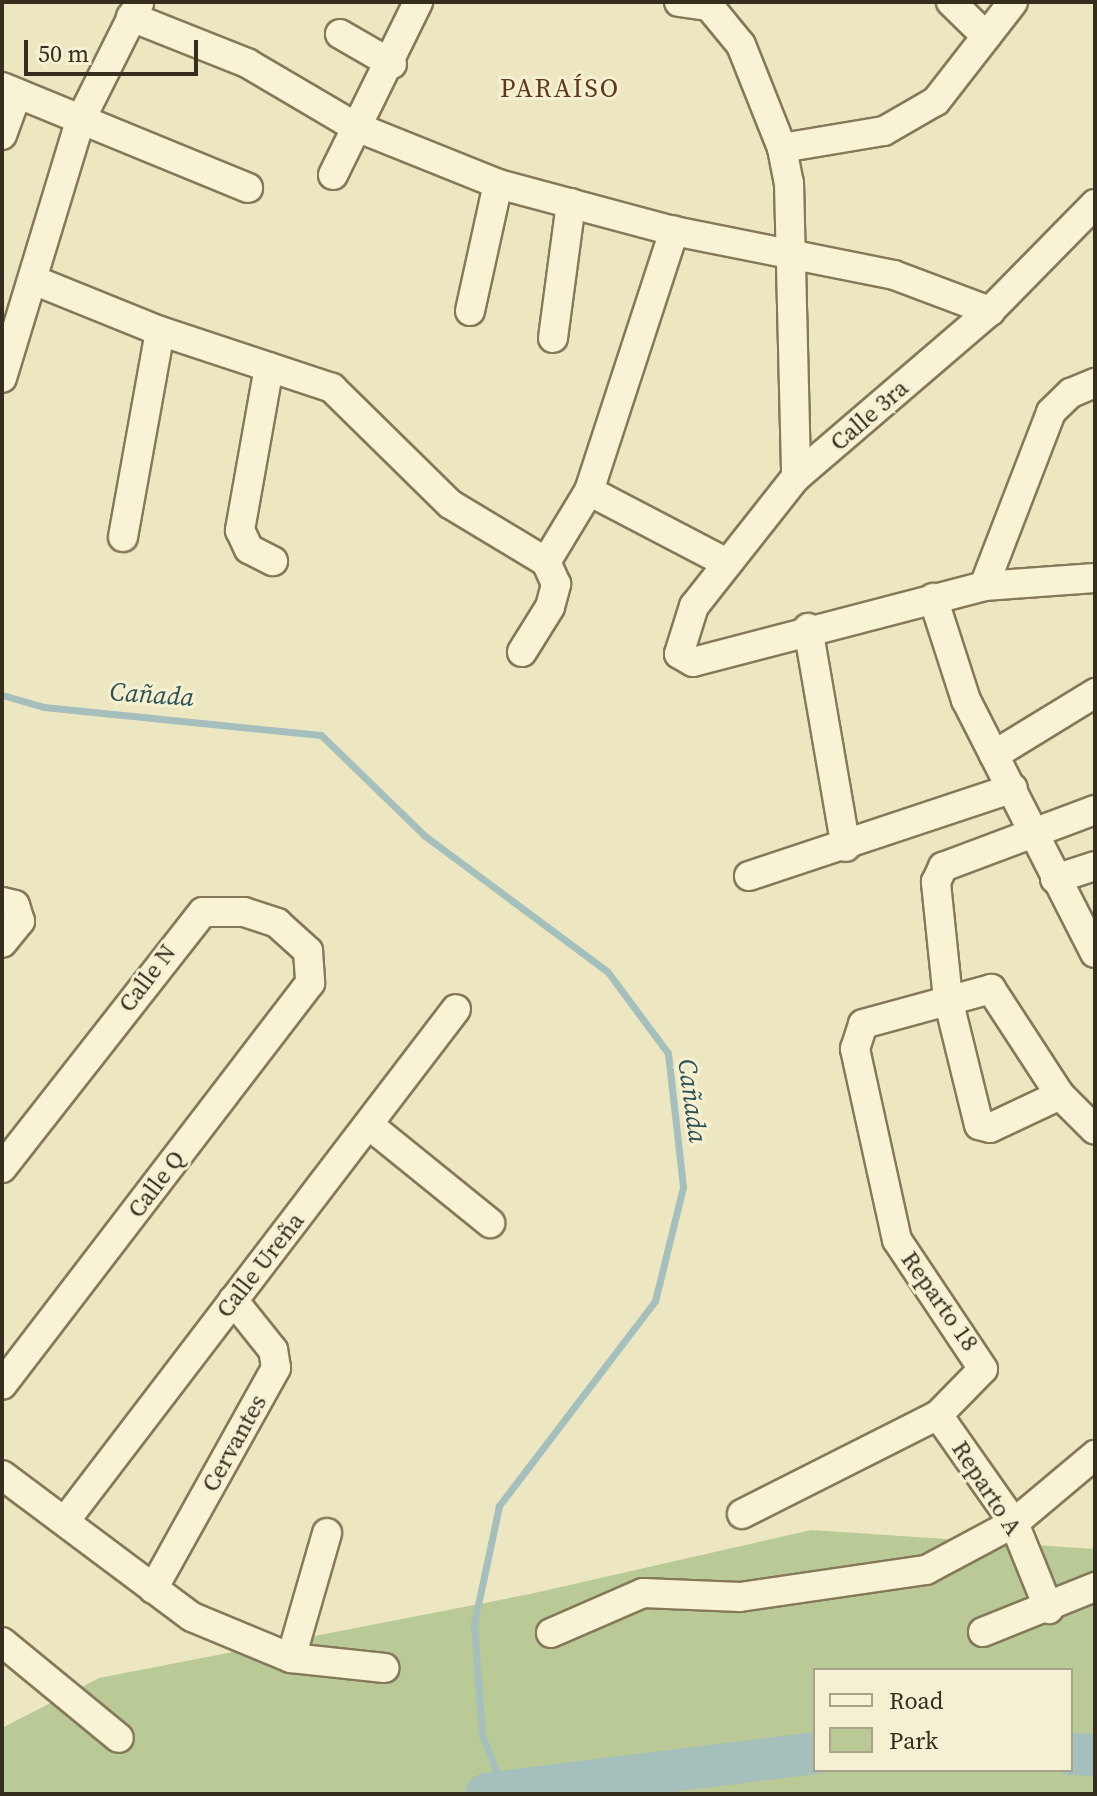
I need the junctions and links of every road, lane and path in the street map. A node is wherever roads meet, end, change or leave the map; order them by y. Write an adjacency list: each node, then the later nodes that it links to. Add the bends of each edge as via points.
1 (418, 2): 9 (street)
2 (679, 2): 5 (street)
3 (951, 2): 8 (street)
4 (1013, 2): 8 (street)
5 (709, 4): 14 (street, via 741,45)
6 (136, 10): 11 (street); 12 (street, via 247,63)
7 (340, 34): 9 (street)
8 (986, 36): 14 (street, via 936,101 884,131)
9 (392, 64): 12 (street)
10 (10, 91): 11 (street); 13 (street)
11 (80, 121): 17 (street); 22 (street)
12 (354, 126): 15 (street); 16 (street)
13 (2, 135)
14 (782, 148): 21 (street)
15 (333, 175)
16 (498, 184): 18 (street); 23 (street)
17 (248, 188)
18 (571, 203): 20 (street); 26 (street)
19 (1095, 204): 24 (street, Calle 3ra)
20 (674, 231): 21 (street); 31 (street)
21 (788, 255): 24 (street, via 894,275); 30 (street)
22 (36, 281): 25 (street); 28 (street)
23 (470, 311)
24 (990, 311): 30 (street, Calle 3ra)
25 (160, 331): 27 (street); 32 (street)
26 (553, 338)
27 (269, 367): 33 (street, via 240,530 249,549); 34 (street, via 332,388 450,504)
28 (2, 378)
29 (1095, 383): 37 (street, via 1051,412)
30 (796, 477): 35 (street, Calle 3ra)
31 (589, 491): 34 (street); 35 (street)
32 (123, 537)
33 (273, 561)
34 (546, 562): 40 (street, via 556,584 550,607)
35 (727, 563): 39 (street, Calle 3ra, via 694,606 679,654 693,662)
36 (1095, 578): 37 (street)
37 (984, 586): 38 (street)
38 (933, 598): 39 (street); 42 (street, via 947,655)
39 (808, 628): 46 (street)
40 (522, 652)
41 (1095, 693): 42 (street)
42 (994, 755): 43 (street)
43 (1013, 788): 45 (street); 46 (street)
44 (1095, 810): 45 (street)
45 (1035, 835): 49 (street); 54 (street, via 938,872)
46 (846, 847): 48 (street)
47 (1095, 866): 49 (street)
48 (749, 876)
49 (1055, 879): 52 (street)
50 (8, 904): 51 (street, via 20,921)
51 (2, 943)
52 (1095, 953)
53 (310, 983): 59 (street, Calle N, via 308,951 277,923 244,912 203,912); 62 (street, Calle Q)
54 (948, 999): 56 (street, via 981,988 999,994); 56 (street, via 979,1125 990,1128); 63 (street, Reparto 18, via 863,1024 855,1049 897,1240 981,1358 978,1380)
55 (456, 1009): 57 (street, Calle Ureña)
56 (1060, 1095): 58 (street)
57 (369, 1125): 60 (street); 61 (street, Calle Ureña)
58 (1095, 1130)
59 (2, 1168)
60 (490, 1223)
61 (233, 1300): 67 (street, Calle Ureña); 71 (street, Cervantes, via 273,1350 276,1368)
62 (2, 1385)
63 (938, 1415): 66 (street, Reparto 18); 68 (street, Reparto A)
64 (1095, 1455): 68 (street)
65 (2, 1475): 67 (street)
66 (742, 1514)
67 (65, 1521): 71 (street)
68 (1014, 1523): 72 (street, Reparto A); 74 (street, via 909,1576 740,1597 643,1593)
69 (327, 1533): 76 (street)
70 (1095, 1587): 72 (street)
71 (153, 1589): 76 (street, via 192,1617)
72 (1049, 1609): 73 (street)
73 (983, 1632)
74 (551, 1633)
75 (2, 1642): 78 (street)
76 (291, 1658): 77 (street)
77 (384, 1668)
78 (119, 1738)

